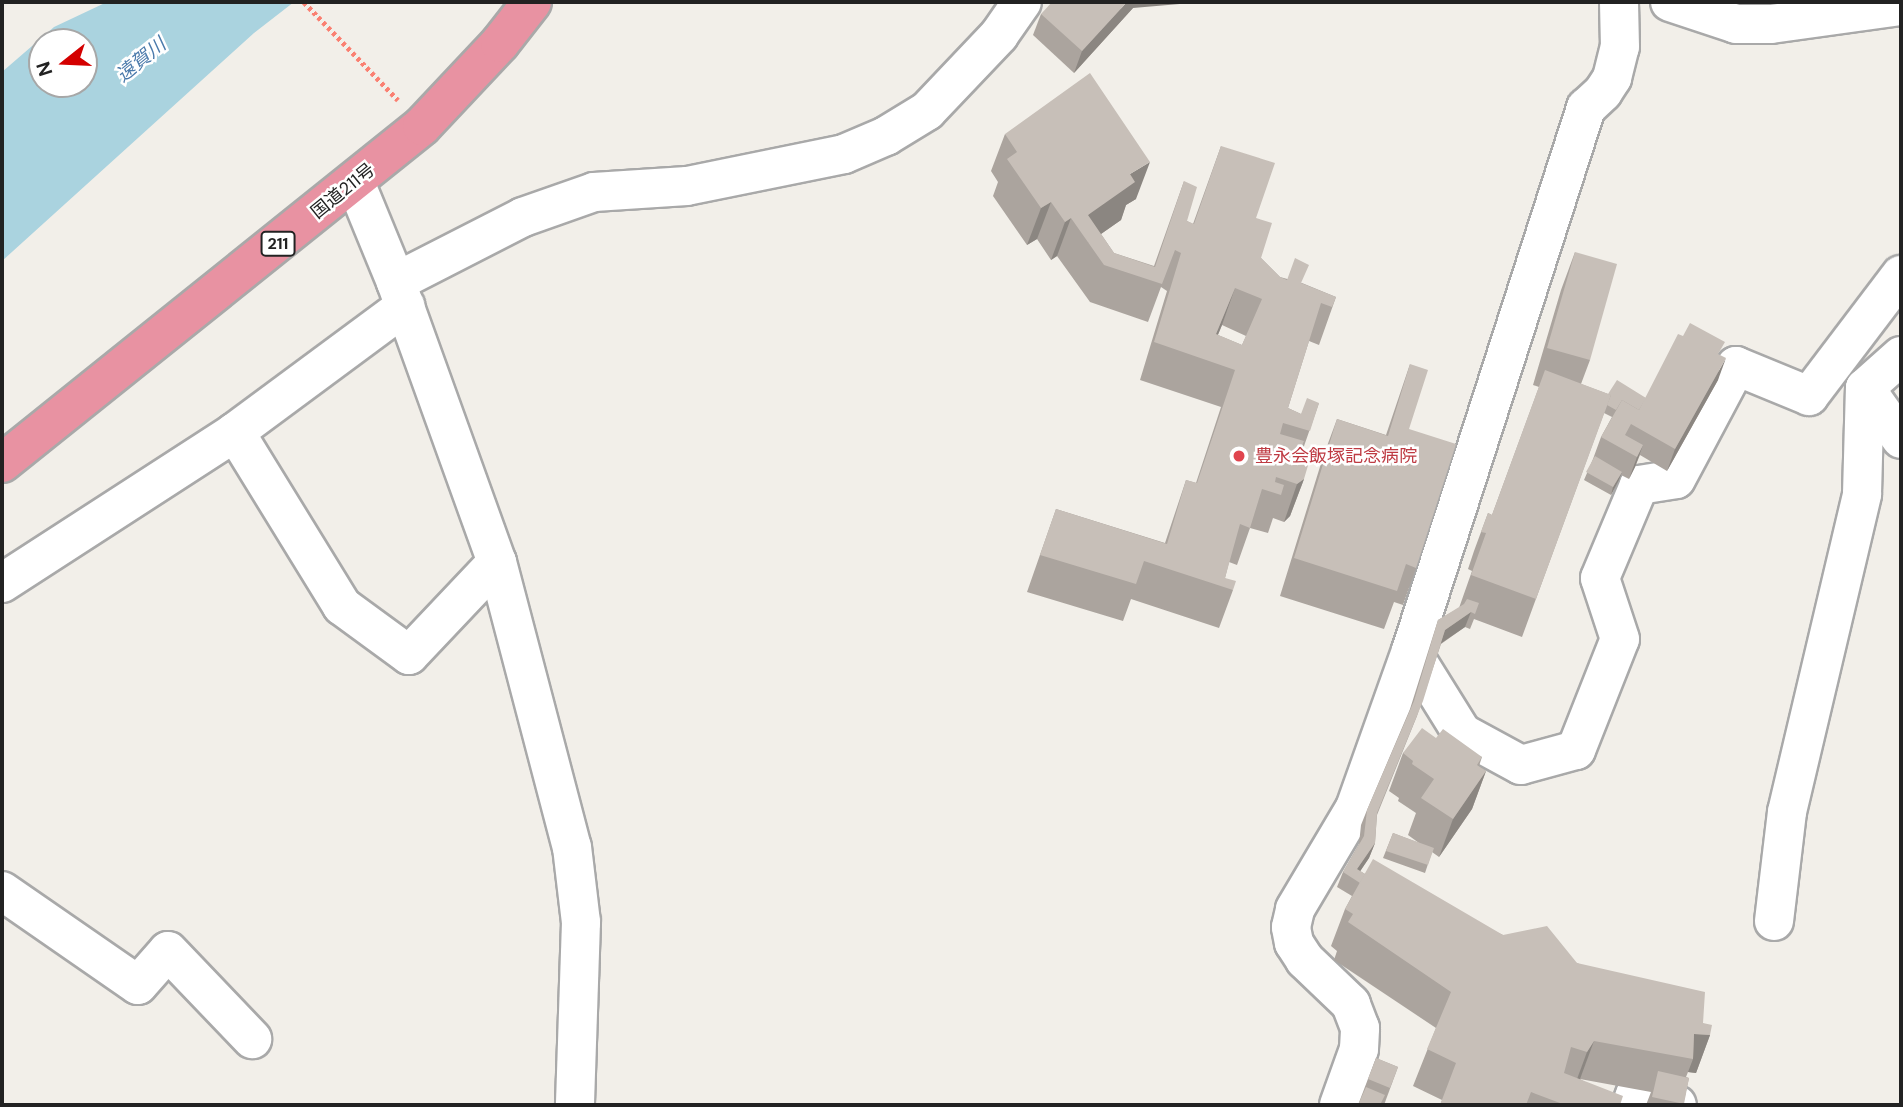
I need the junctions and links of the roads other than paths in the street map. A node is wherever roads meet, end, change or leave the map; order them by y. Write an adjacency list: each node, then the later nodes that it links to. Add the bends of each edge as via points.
1 (532, 2): 6 (highway, 国道211号 / 211, via 422,126)
2 (1022, 2): 8 (street, via 999,35 927,111 886,136 844,154 687,186 594,192 523,217)
3 (1619, 2): 16 (street, via 1620,47 1612,78 1586,108)
4 (1671, 2): 5 (street, via 1736,24 1771,24)
5 (1901, 6)
6 (355, 182): 8 (street); 13 (highway, 国道211号 / 211)
7 (1901, 275): 16 (street, via 1809,396 1736,366 1676,479 1639,485 1600,578 1620,639 1576,750 1521,765 1462,733)
8 (401, 294): 11 (street); 14 (street)
9 (1901, 356): 10 (street)
10 (1865, 388): 12 (street); 18 (street, via 1862,494 1787,812)
11 (235, 432): 14 (street, via 342,606 409,655); 15 (street)
12 (1901, 439)
13 (2, 463)
14 (497, 562): 20 (street, via 572,847 581,922)
15 (2, 583)
16 (1411, 651): 21 (street, via 1355,808 1295,909 1291,927 1305,960 1351,1003 1360,1028 1359,1049)
17 (2, 891): 19 (street, via 138,985 168,951)
18 (1773, 921)
19 (252, 1039)
20 (575, 1105)
21 (1339, 1105)
22 (1631, 1105): 23 (street, via 1634,1095)
23 (1677, 1105)

